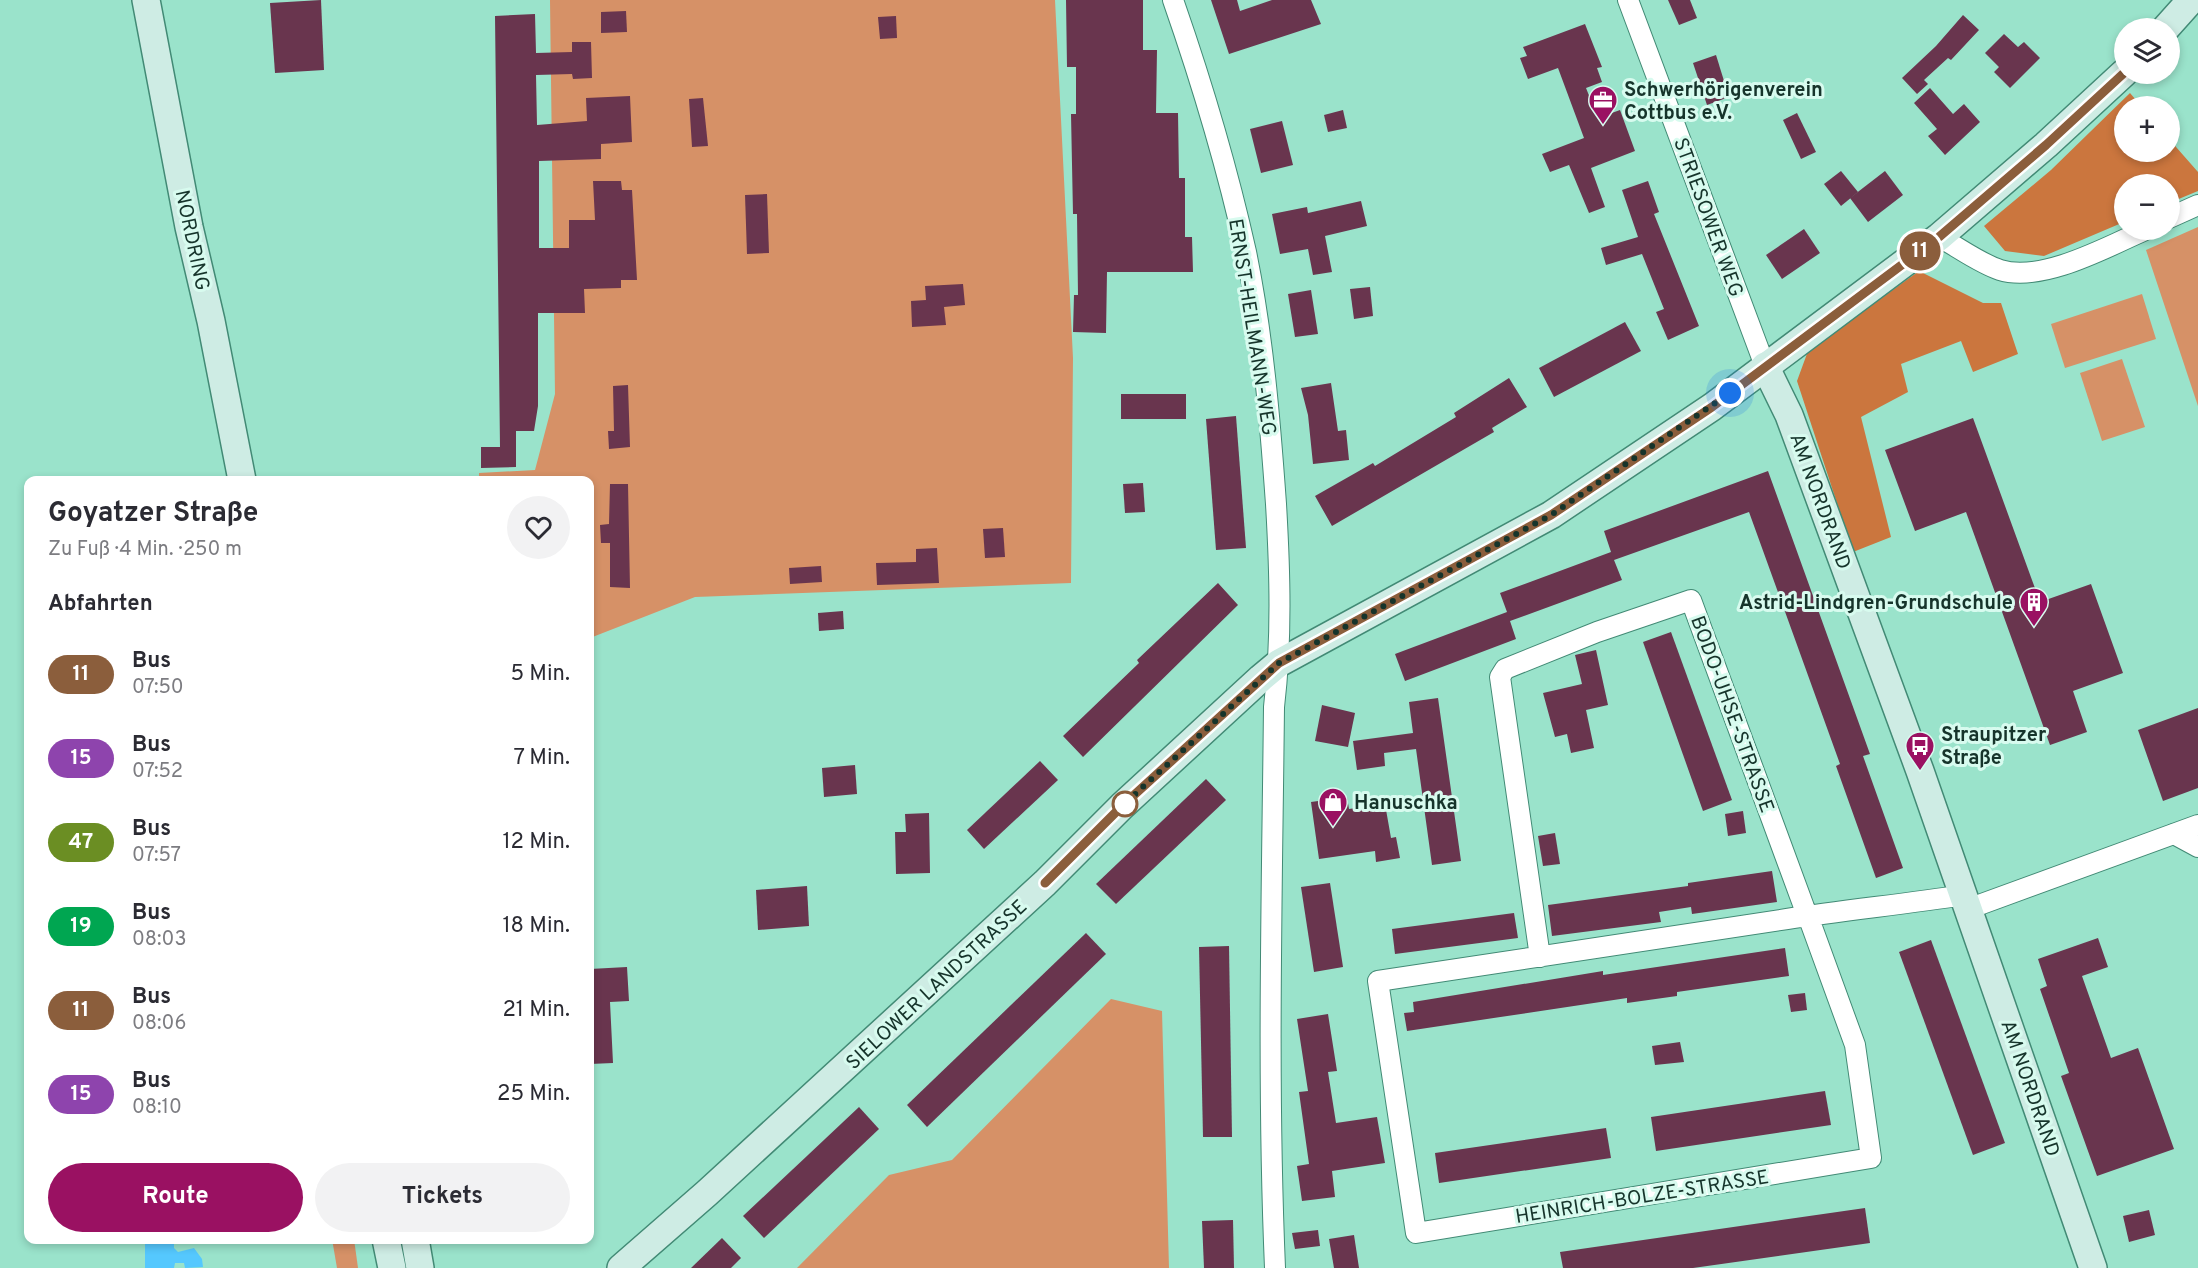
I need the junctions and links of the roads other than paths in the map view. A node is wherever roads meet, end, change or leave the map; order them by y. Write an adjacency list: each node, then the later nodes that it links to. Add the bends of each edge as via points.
1 (146, 0): 12 (main road, NORDRING)
2 (1173, 0): 13 (street, ERNST-HEILMANN-WEG, via 1204,91 1246,253 1270,416 1279,566)
3 (1628, 0): 11 (street, STRIESOWER WEG)
4 (2191, 0): 5 (main road)
5 (2175, 18)
6 (2114, 82): 9 (main road, SIELOWER LANDSTRASSE)
7 (2198, 205): 8 (street)
8 (2180, 213)
9 (1939, 237): 10 (street, via 2000,270 2021,272 2046,269); 11 (main road, SIELOWER LANDSTRASSE)
10 (2123, 240)
11 (1765, 366): 13 (main road, SIELOWER LANDSTRASSE, via 1712,407 1551,515); 17 (main road, AM NORDRAND, via 1789,415)
12 (241, 476)
13 (1279, 663): 22 (main road, SIELOWER LANDSTRASSE, via 707,1194); 23 (street, ERNST-HEILMANN-WEG, via 1274,707 1271,994)
14 (2198, 825): 15 (street)
15 (2174, 834): 16 (street); 17 (street)
16 (2198, 847)
17 (1966, 902): 18 (street); 24 (main road, AM NORDRAND)
18 (1808, 916): 19 (street); 19 (street, BODO-UHSE-STRASSE, via 1691,600 1546,652 1505,669 1500,677); 19 (street, HEINRICH-BOLZE-STRASSE, via 1854,1045 1871,1158 1416,1233 1378,981)
19 (1540, 957)
20 (387, 1244): 21 (main road)
21 (392, 1268)
22 (621, 1268)
23 (1275, 1268)
24 (2093, 1268)

